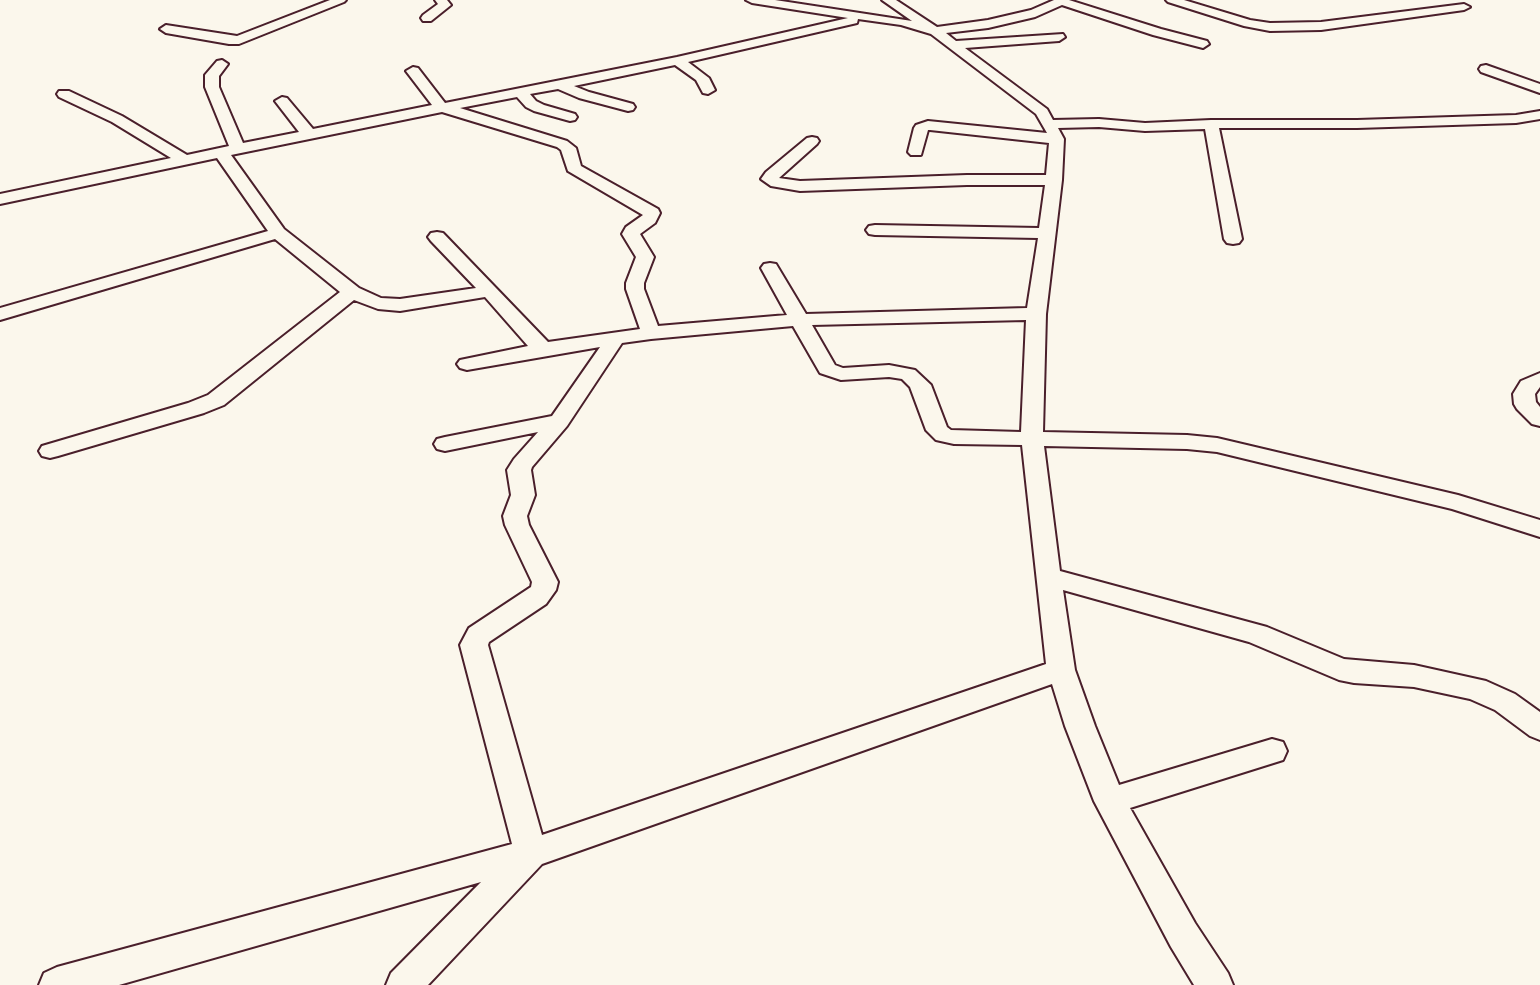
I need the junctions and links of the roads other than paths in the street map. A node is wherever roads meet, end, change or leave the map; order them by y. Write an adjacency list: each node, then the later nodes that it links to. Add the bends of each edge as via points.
1 (340, 0): 10 (street, via 239,40)
2 (441, 0): 9 (street, via 445,5)
3 (752, 0): 8 (street)
4 (888, 0): 11 (street)
5 (1172, 0): 7 (street, via 1270,27 1321,26)
6 (1062, 1): 11 (street, via 1035,13); 13 (street)
7 (1464, 7)
8 (867, 17): 11 (street); 15 (street)
9 (427, 18)
10 (166, 30)
11 (935, 31): 14 (street)
12 (1059, 37): 14 (street)
13 (1203, 44)
14 (955, 45): 31 (street, via 1042,112)
15 (677, 61): 19 (street); 21 (street, via 702,78)
16 (222, 64): 35 (street, via 212,75 212,88)
17 (1486, 69): 20 (street)
18 (414, 71): 25 (street)
19 (559, 84): 22 (street); 26 (street, via 584,96)
20 (1540, 89)
21 (708, 90)
22 (520, 92): 25 (street); 28 (street, via 531,104)
23 (64, 94): 37 (street, via 124,123)
24 (282, 101): 33 (street)
25 (441, 107): 33 (street); 51 (street, via 562,144 568,148 574,168 652,212 652,216 631,234 645,257 635,289)
26 (628, 107)
27 (1540, 115): 29 (street)
28 (570, 117)
29 (1516, 119): 30 (street); 32 (street)
30 (1211, 124): 31 (street, via 1145,127 1099,123); 44 (street)
31 (1053, 131): 36 (street, via 928,126 921,128); 38 (street)
32 (1540, 132)
33 (309, 134): 35 (street)
34 (812, 141): 38 (street, via 769,179 777,184 800,186)
35 (230, 150): 37 (street); 42 (street)
36 (916, 152)
37 (184, 160): 39 (street)
38 (1054, 180): 41 (street)
39 (0, 199)
40 (876, 230): 41 (street)
41 (1046, 232): 49 (street)
42 (278, 233): 47 (street); 48 (street)
43 (437, 237): 46 (street)
44 (1233, 239)
45 (770, 268): 50 (street)
46 (490, 291): 47 (street, via 400,305 378,303); 53 (street)
47 (352, 292): 60 (street, via 216,400)
48 (0, 314)
49 (1036, 314): 50 (street); 58 (street)
50 (799, 320): 51 (street); 58 (street, via 833,373 889,371 913,377 920,385 938,430 944,435)
51 (651, 333): 52 (street)
52 (616, 338): 53 (street); 57 (street)
53 (545, 349): 54 (street)
54 (467, 364)
55 (1540, 379): 56 (street, via 1528,385 1524,394 1525,404)
56 (1540, 419)
57 (559, 421): 59 (street); 67 (street, via 519,470 523,495 515,516 545,582 543,590 479,635 474,645)
58 (1032, 437): 61 (street, via 1217,444 1458,503); 62 (street)
59 (445, 444)
60 (50, 451)
61 (1540, 529)
62 (1048, 577): 63 (street); 64 (street, via 1257,634 1339,669 1414,676 1476,689 1505,702)
63 (1062, 670): 66 (street); 67 (street)
64 (1540, 728)
65 (1272, 751): 66 (street)
66 (1110, 801): 70 (street, via 1182,935)
67 (531, 853): 68 (street); 69 (street)
68 (57, 985)
69 (404, 985)
70 (1215, 985)

